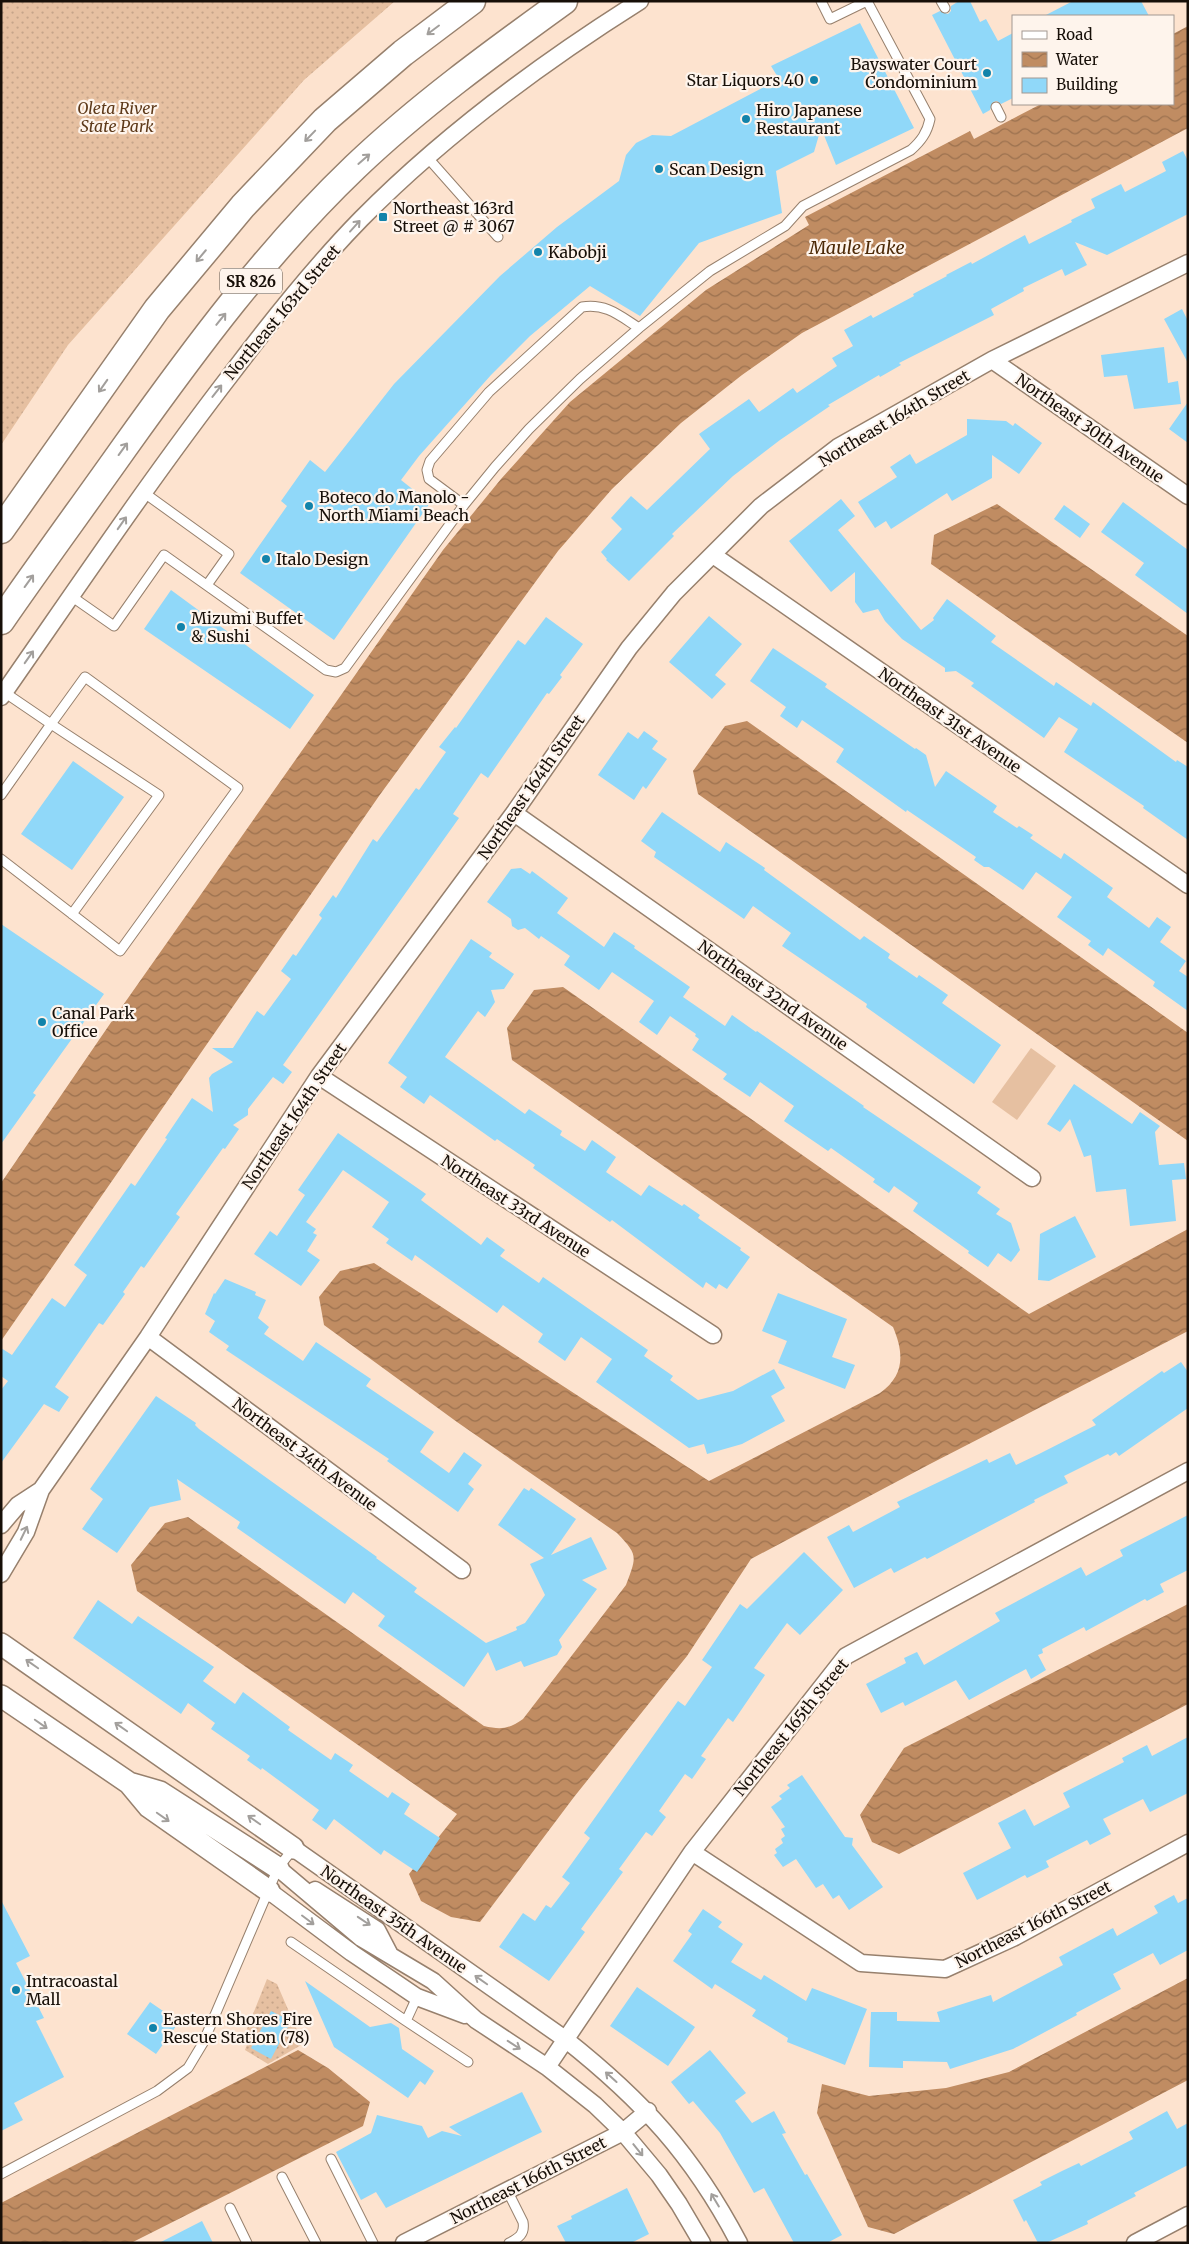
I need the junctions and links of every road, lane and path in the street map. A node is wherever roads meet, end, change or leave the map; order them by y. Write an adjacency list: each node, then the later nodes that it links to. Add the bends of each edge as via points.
1 (472, 1): 16 (main road, SR 826, one-way to 16, via 403,53 326,120 243,206 156,309)
2 (564, 1): 20 (main road, SR 826, one-way to 2, via 178,372 273,253 355,167 428,102)
3 (640, 1): 8 (street, Northeast 163rd Street, via 556,56)
4 (821, 1): 5 (lane, via 830,19)
5 (867, 1): 11 (lane, via 930,119 921,141 910,150 803,206 785,226 710,271)
6 (996, 107): 7 (lane)
7 (1002, 117)
8 (428, 158): 9 (lane); 13 (street, Northeast 163rd Street, one-way to 8, via 276,314 361,219)
9 (498, 237)
10 (1188, 263): 12 (street, Northeast 164th Street)
11 (640, 328): 15 (lane, via 580,379 529,429); 15 (lane, via 606,308 595,305 582,307 489,392 430,461 427,470 429,478)
12 (992, 360): 14 (street, Northeast 30th Avenue); 17 (street, Northeast 164th Street, via 838,447 761,506)
13 (143, 492): 18 (lane, via 229,554); 19 (street, Northeast 163rd Street, one-way to 13)
14 (1188, 496)
15 (464, 505): 18 (lane, via 345,668 336,672 326,670)
16 (1, 530)
17 (713, 555): 24 (street, Northeast 164th Street, via 674,594 629,648); 26 (street, Northeast 31st Avenue)
18 (207, 585): 19 (lane, via 164,555 114,626)
19 (71, 596): 21 (street, Northeast 163rd Street, one-way to 19)
20 (1, 621)
21 (3, 694): 22 (lane)
22 (51, 724): 23 (lane); 27 (lane, via 158,795); 27 (lane, via 85,677 238,788 120,951)
23 (1, 795)
24 (514, 813): 28 (street, Northeast 164th Street); 29 (street, Northeast 32nd Avenue)
25 (1, 859): 27 (lane)
26 (1188, 885)
27 (72, 914)
28 (319, 1076): 30 (street, Northeast 33rd Avenue); 31 (street, Northeast 164th Street)
29 (1032, 1178)
30 (713, 1336)
31 (148, 1337): 33 (street, Northeast 164th Street); 35 (street, Northeast 34th Avenue)
32 (1188, 1471): 42 (street, Northeast 165th Street, via 846,1656)
33 (41, 1490): 34 (street, Northeast 164th Street, via 18,1505); 36 (street, Northeast 164th Street, one-way to 33, via 26,1532)
34 (1, 1525)
35 (462, 1570)
36 (1, 1574)
37 (1, 1644): 41 (street, Northeast 35th Avenue, one-way to 37)
38 (1, 1696): 39 (street, Northeast 35th Avenue, one-way to 39)
39 (129, 1783): 43 (street, Northeast 35th Avenue, via 160,1792); 44 (street, Northeast 35th Avenue, one-way to 44, via 149,1807)
40 (1188, 1843): 42 (street, Northeast 166th Street, via 1015,1937 945,1969 861,1963)
41 (294, 1848): 43 (lane); 49 (street, Northeast 35th Avenue, one-way to 41)
42 (692, 1852): 49 (street, Northeast 165th Street)
43 (278, 1868): 44 (lane); 47 (street, Northeast 35th Avenue, one-way to 47, via 377,1930 390,1953 433,1981)
44 (269, 1891): 46 (street, Northeast 35th Avenue, one-way to 46); 55 (lane, via 203,2043 188,2068 157,2091)
45 (291, 1942): 48 (lane)
46 (417, 1997): 47 (street, Northeast 35th Avenue); 48 (lane)
47 (474, 2018): 51 (street, Northeast 35th Avenue, one-way to 51)
48 (406, 2021): 50 (lane)
49 (566, 2039): 51 (street, Northeast 165th Street); 52 (street, Northeast 35th Avenue, one-way to 49)
50 (468, 2062)
51 (547, 2067): 53 (street, Northeast 35th Avenue)
52 (648, 2111): 53 (street, Northeast 166th Street); 67 (street, Northeast 35th Avenue, one-way to 52, via 688,2158)
53 (623, 2132): 57 (street, Northeast 166th Street); 66 (street, Northeast 35th Avenue, one-way to 66, via 669,2189)
54 (331, 2159): 63 (lane)
55 (1, 2174)
56 (282, 2177): 61 (lane)
57 (507, 2190): 60 (lane, via 523,2222); 64 (street, Northeast 166th Street)
58 (230, 2208): 62 (lane)
59 (1188, 2215): 68 (street)
60 (523, 2239): 65 (lane)
61 (311, 2241)
62 (247, 2243)
63 (374, 2243)
64 (404, 2243)
65 (509, 2243)
66 (702, 2243)
67 (739, 2243)
68 (1135, 2243)

